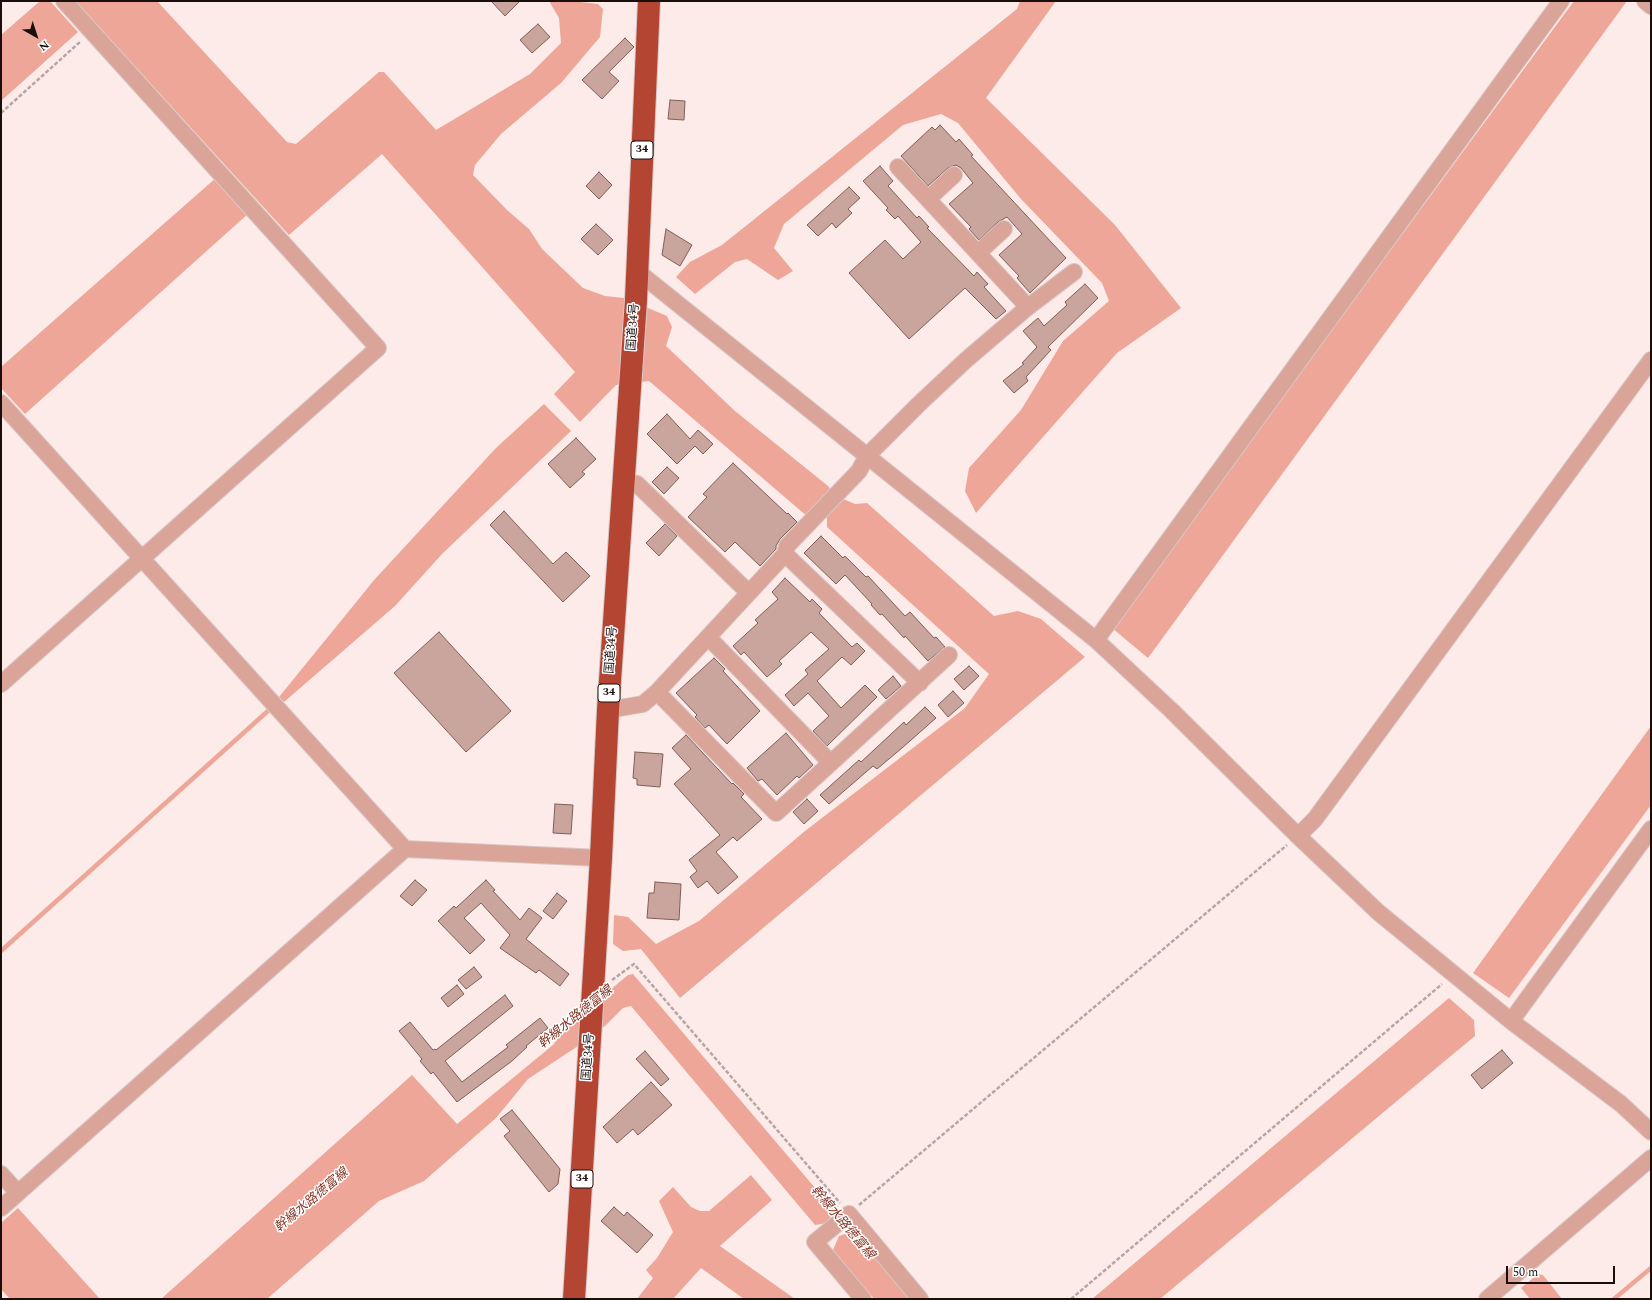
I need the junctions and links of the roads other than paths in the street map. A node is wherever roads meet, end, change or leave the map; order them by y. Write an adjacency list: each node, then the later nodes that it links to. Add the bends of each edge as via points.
1 (64, 1): 19 (street, via 378,348)
2 (649, 1): 11 (highway, 国道34号 / 34)
3 (1561, 1): 22 (street)
4 (1645, 1): 5 (street)
5 (1651, 6)
6 (898, 167): 8 (street)
7 (954, 175): 8 (street)
8 (928, 199): 10 (street)
9 (1004, 229): 10 (street)
10 (978, 253): 13 (street)
11 (637, 271): 16 (street); 17 (highway, 国道34号 / 34)
12 (1074, 272): 13 (street)
13 (1028, 307): 16 (street, via 918,404)
14 (1651, 360): 30 (street, via 1315,819)
15 (1, 403): 19 (street)
16 (867, 456): 18 (street, via 859,471 787,546); 22 (street)
17 (624, 482): 20 (street, via 637,484); 27 (highway, 国道34号 / 34)
18 (785, 554): 20 (street); 24 (street)
19 (142, 559): 25 (street); 31 (street)
20 (749, 593): 21 (street)
21 (708, 636): 26 (street); 28 (street)
22 (1096, 640): 30 (street)
23 (949, 655): 24 (street)
24 (920, 683): 28 (street)
25 (1, 684)
26 (657, 692): 27 (street, via 642,704); 28 (street, via 776,813)
27 (608, 710): 32 (highway, 国道34号 / 34)
28 (831, 763)
29 (1651, 829): 33 (street)
30 (1298, 836): 33 (street, via 1378,912)
31 (405, 849): 32 (street); 37 (street)
32 (601, 858): 39 (highway, 国道34号 / 34)
33 (1511, 1020): 34 (street, via 1621,1104)
34 (1651, 1132)
35 (1651, 1158): 42 (street)
36 (1, 1174): 37 (street)
37 (18, 1193): 38 (street)
38 (1, 1208)
39 (574, 1299)
40 (863, 1299): 41 (street, via 815,1242 844,1218)
41 (920, 1299)
42 (1487, 1299)

